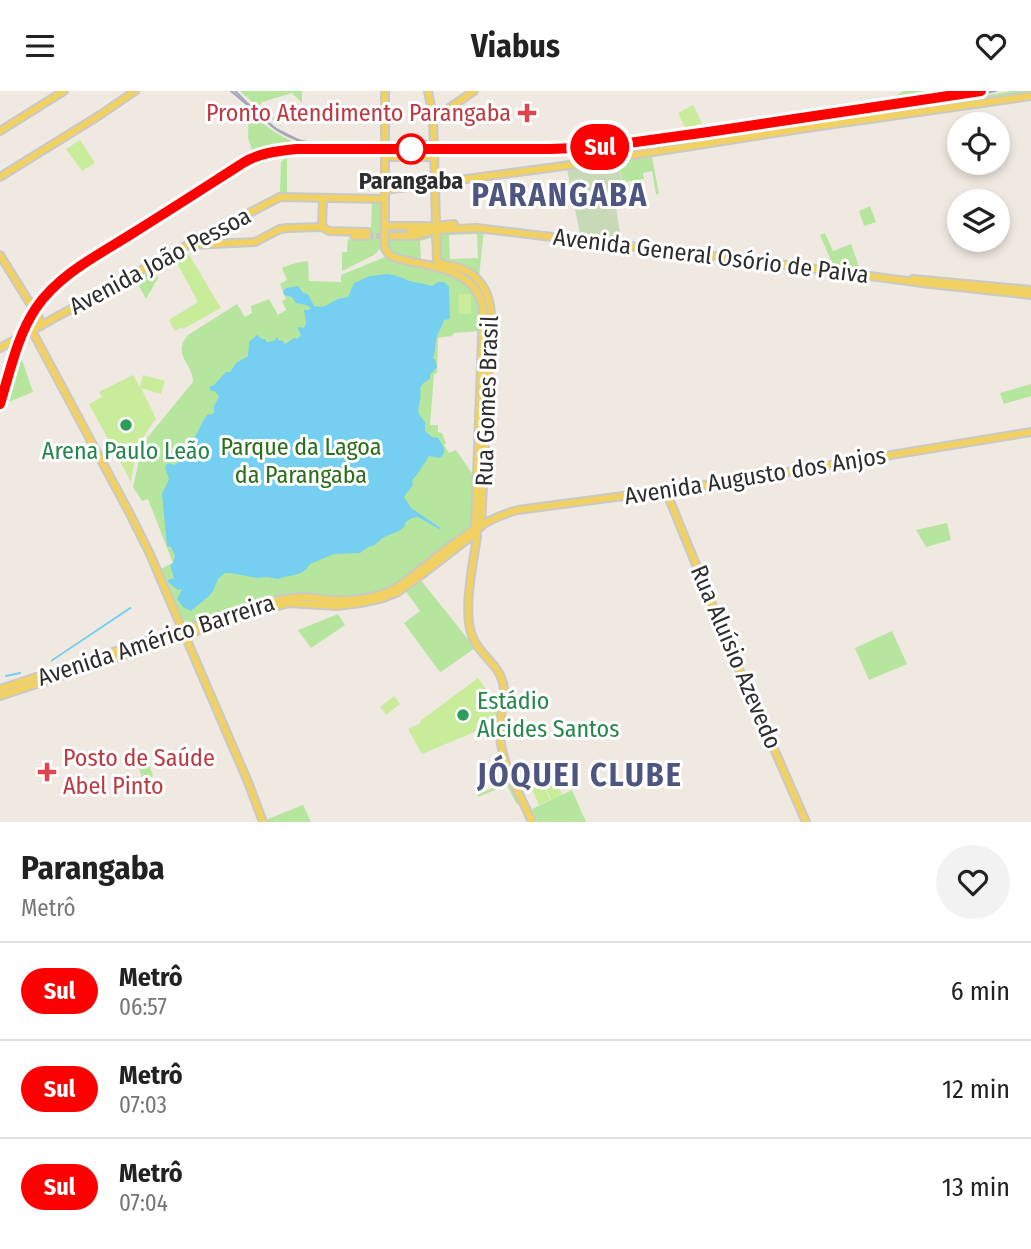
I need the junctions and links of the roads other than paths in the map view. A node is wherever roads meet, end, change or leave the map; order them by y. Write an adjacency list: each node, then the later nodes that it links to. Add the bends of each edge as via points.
1 (64, 91): 8 (main road)
2 (135, 91): 11 (main road)
3 (385, 91): 9 (main road)
4 (428, 91): 7 (main road)
5 (474, 91): 7 (main road)
6 (1031, 96): 12 (main road)
7 (433, 119): 10 (main road)
8 (0, 131)
9 (385, 157): 10 (main road); 13 (main road)
10 (434, 157): 12 (main road)
11 (0, 177)
12 (435, 183): 13 (main road); 18 (main road)
13 (386, 190): 15 (main road)
14 (323, 198): 15 (main road); 16 (main road); 20 (main road, Avenida João Pessoa, via 280,197)
15 (385, 199): 19 (main road)
16 (322, 227): 17 (main road); 17 (main road, via 367,234 333,236)
17 (312, 228): 21 (main road, via 283,228 249,243)
18 (435, 228): 19 (main road, Avenida General Osório de Paiva); 23 (main road); 24 (main road, Avenida General Osório de Paiva, via 518,232 904,281)
19 (386, 232): 23 (main road, via 386,250 393,257)
20 (211, 233): 21 (main road); 25 (main road, Avenida João Pessoa)
21 (201, 244): 25 (main road, Avenida João Pessoa)
22 (0, 255): 25 (main road)
23 (434, 263): 29 (main road, Rua Gomes Brasil, via 469,280 477,288 484,311); 30 (main road, Rua Gomes Brasil, via 470,272 485,287 490,301)
24 (1031, 292)
25 (41, 325): 26 (main road, Avenida João Pessoa)
26 (32, 330): 27 (main road, Avenida João Pessoa); 33 (main road, via 135,523)
27 (2, 347)
28 (1031, 432): 31 (main road, Avenida Augusto dos Anjos)
29 (478, 457): 30 (main road); 32 (main road, Rua Gomes Brasil)
30 (485, 475): 32 (main road, Rua Gomes Brasil)
31 (665, 491): 32 (main road, Avenida Augusto dos Anjos, via 523,509); 40 (main road, Rua Aluísio Azevedo)
32 (478, 528): 34 (main road, Avenida Américo Barreira, via 390,591 341,601 283,599); 35 (main road, Avenida Américo Barreira, via 420,576 383,599 337,606 289,603); 39 (main road, via 472,626 504,675 503,739)
33 (178, 617): 34 (main road); 35 (main road)
34 (196, 625): 35 (main road, Avenida Américo Barreira)
35 (184, 633): 36 (main road, Avenida Américo Barreira); 37 (main road, Avenida Américo Barreira); 38 (main road)
36 (0, 689)
37 (0, 696)
38 (265, 821)
39 (533, 822)
40 (805, 822)

